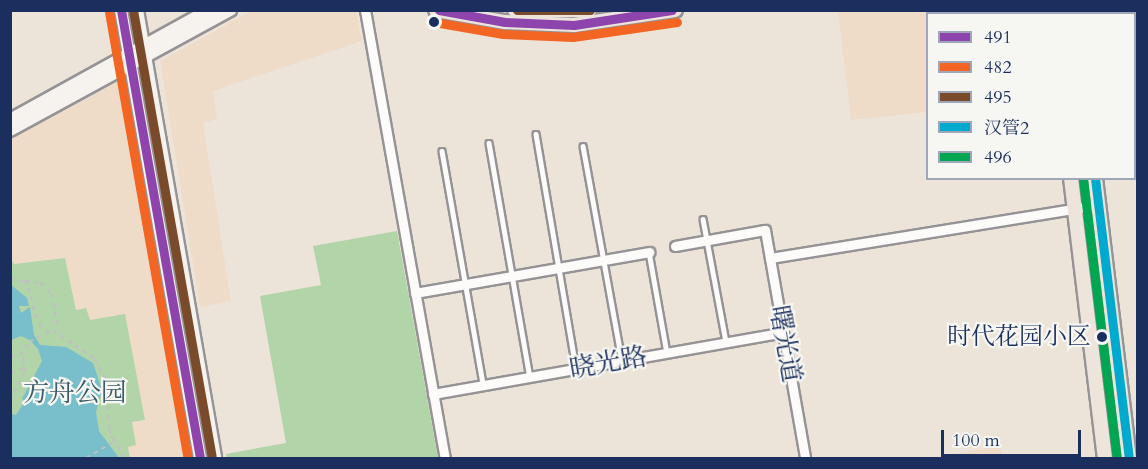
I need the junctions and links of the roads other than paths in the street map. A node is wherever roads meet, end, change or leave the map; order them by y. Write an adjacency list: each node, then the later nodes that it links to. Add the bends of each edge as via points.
1 (121, 10): 11 (main road)
2 (137, 10): 10 (main road)
3 (209, 10): 10 (main road)
4 (230, 10): 10 (main road)
5 (365, 10): 31 (street)
6 (436, 10): 9 (main road, via 505,22 574,25)
7 (515, 10): 8 (main road)
8 (589, 10)
9 (675, 10)
10 (144, 52): 11 (main road); 41 (main road)
11 (129, 60): 12 (main road); 13 (main road); 40 (main road)
12 (10, 120)
13 (10, 130)
14 (536, 134): 28 (lane)
15 (489, 143): 29 (lane)
16 (583, 146): 27 (lane)
17 (442, 151): 30 (lane)
18 (1071, 180): 21 (main road)
19 (1095, 180): 20 (main road)
20 (1098, 205): 21 (street); 45 (main road)
21 (1075, 208): 26 (street); 44 (main road)
22 (703, 219): 23 (lane)
23 (707, 240): 24 (street); 26 (street, 曙光道, via 765,230); 33 (lane)
24 (675, 246)
25 (649, 252): 27 (street); 34 (lane)
26 (770, 258): 32 (street, 曙光道)
27 (604, 260): 28 (street); 35 (lane)
28 (558, 268): 29 (street); 36 (lane)
29 (512, 276): 30 (street); 37 (lane)
30 (465, 284): 31 (street); 38 (lane)
31 (415, 293): 39 (street)
32 (783, 332): 33 (street, 晓光路); 43 (street, 曙光道)
33 (726, 342): 34 (street, 晓光路)
34 (667, 353): 35 (street, 晓光路)
35 (622, 361): 36 (street, 晓光路)
36 (576, 369): 37 (street, 晓光路)
37 (530, 377): 38 (street, 晓光路)
38 (483, 386): 39 (street, 晓光路)
39 (434, 394): 42 (street)
40 (200, 459)
41 (215, 459)
42 (445, 459)
43 (804, 459)
44 (1105, 459)
45 (1129, 459)

